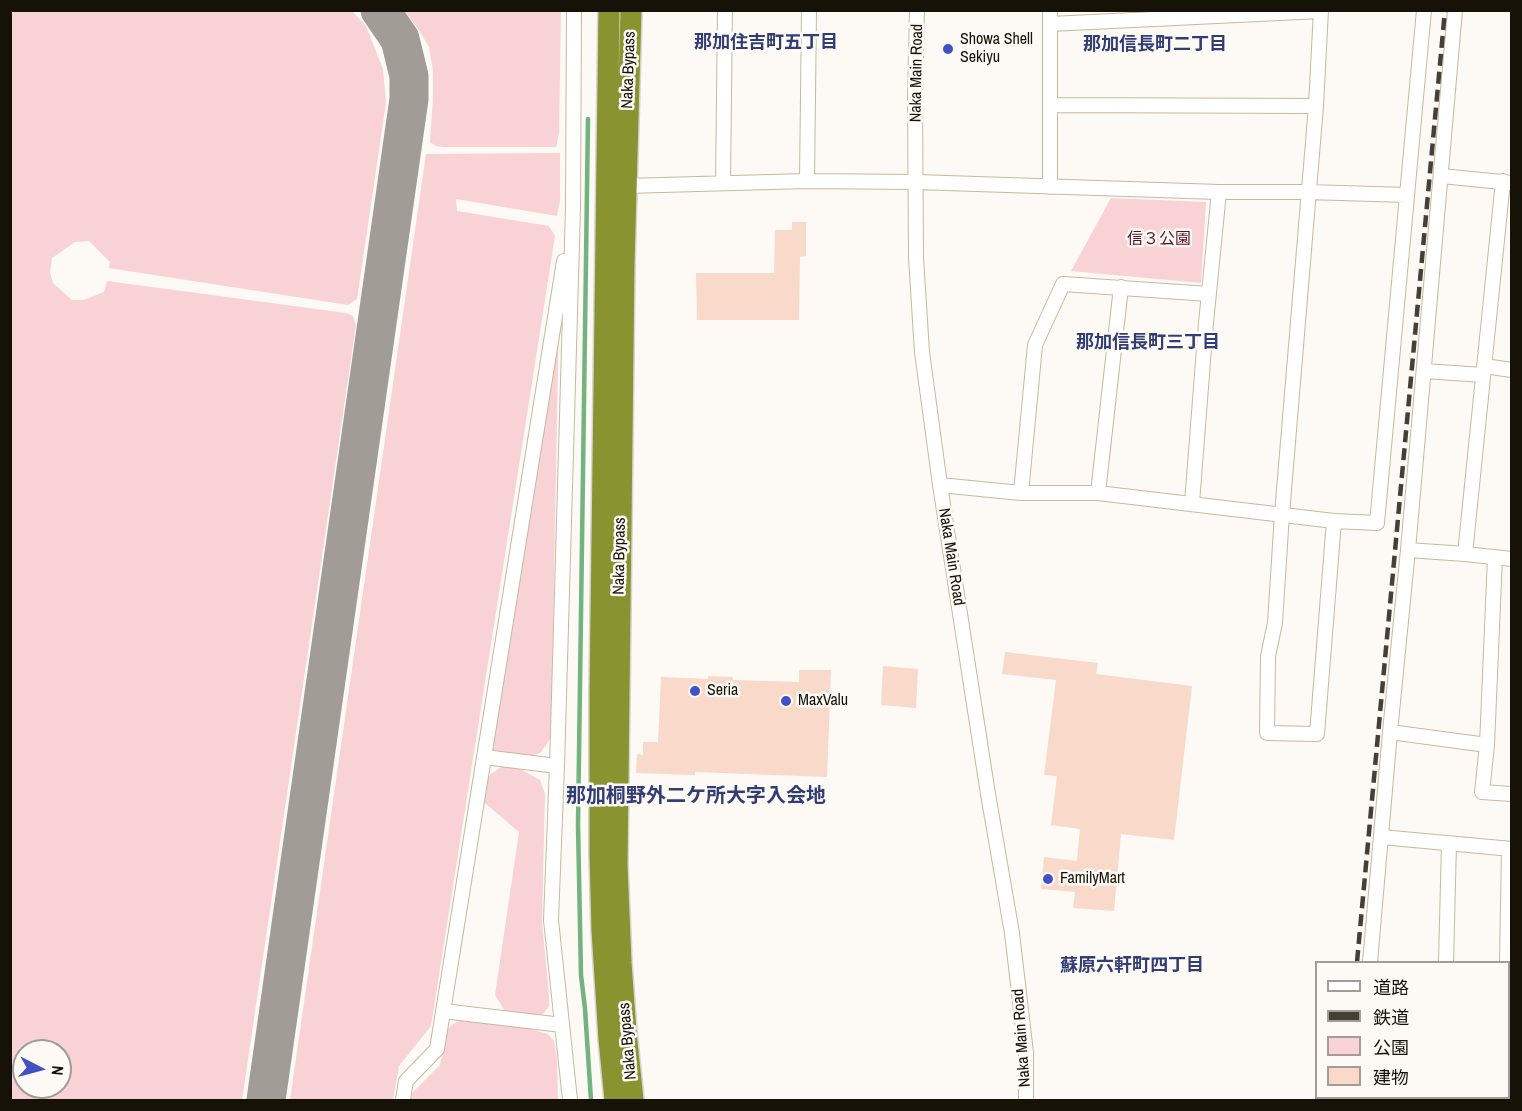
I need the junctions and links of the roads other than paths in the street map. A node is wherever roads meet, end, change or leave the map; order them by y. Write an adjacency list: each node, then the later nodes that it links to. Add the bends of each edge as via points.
1 (574, 10): 23 (street)
2 (609, 10): 54 (highway, Naka Bypass, via 600,854)
3 (631, 10): 18 (highway, Naka Bypass)
4 (725, 10): 17 (street)
5 (809, 10): 14 (street)
6 (917, 10): 15 (street, Naka Main Road)
7 (1424, 10): 22 (street)
8 (1455, 10): 13 (street)
9 (1321, 11): 10 (street); 12 (street)
10 (1050, 17): 11 (street)
11 (1050, 105): 12 (street); 19 (street)
12 (1316, 106): 21 (street)
13 (1441, 176): 16 (street); 26 (street)
14 (807, 181): 15 (street); 17 (street)
15 (916, 182): 19 (street); 29 (street, Naka Main Road, via 922,352)
16 (1507, 182): 28 (street)
17 (723, 183): 18 (street)
18 (625, 186): 55 (highway, Naka Bypass, via 617,865)
19 (1050, 187): 20 (street)
20 (1219, 192): 21 (street); 25 (street)
21 (1308, 192): 22 (street); 33 (street)
22 (1407, 195): 34 (street, via 1377,523)
23 (573, 208): 41 (street); 42 (street)
24 (1121, 287): 25 (street); 30 (street, via 1063,284 1035,345); 31 (street)
25 (1209, 294): 32 (street)
26 (1424, 370): 28 (street); 35 (street)
27 (1512, 370): 28 (street)
28 (1484, 371): 36 (street)
29 (940, 485): 30 (street); 56 (street, Naka Main Road, via 1012,933 1026,1053)
30 (1021, 493): 31 (street)
31 (1098, 493): 32 (street)
32 (1192, 504): 33 (street)
33 (1282, 514): 34 (street); 34 (street, via 1275,623 1268,656 1267,733 1317,734)
34 (1334, 521)
35 (1408, 550): 36 (street); 39 (street)
36 (1466, 554): 37 (street)
37 (1495, 557): 38 (street); 40 (street)
38 (1512, 559)
39 (1390, 732): 40 (street); 44 (street)
40 (1487, 745): 43 (street, via 1482,792)
41 (484, 756): 42 (street); 50 (street)
42 (557, 766): 51 (street, via 551,920)
43 (1512, 794)
44 (1381, 837): 45 (street); 47 (street)
45 (1449, 843): 46 (street); 48 (street)
46 (1510, 849): 49 (street)
47 (1370, 961)
48 (1446, 961)
49 (1507, 961)
50 (443, 1011): 51 (street); 52 (street, via 437,1049 406,1081)
51 (562, 1025): 53 (street)
52 (403, 1101)
53 (570, 1101)
54 (615, 1101)
55 (633, 1101)
56 (1026, 1101)

